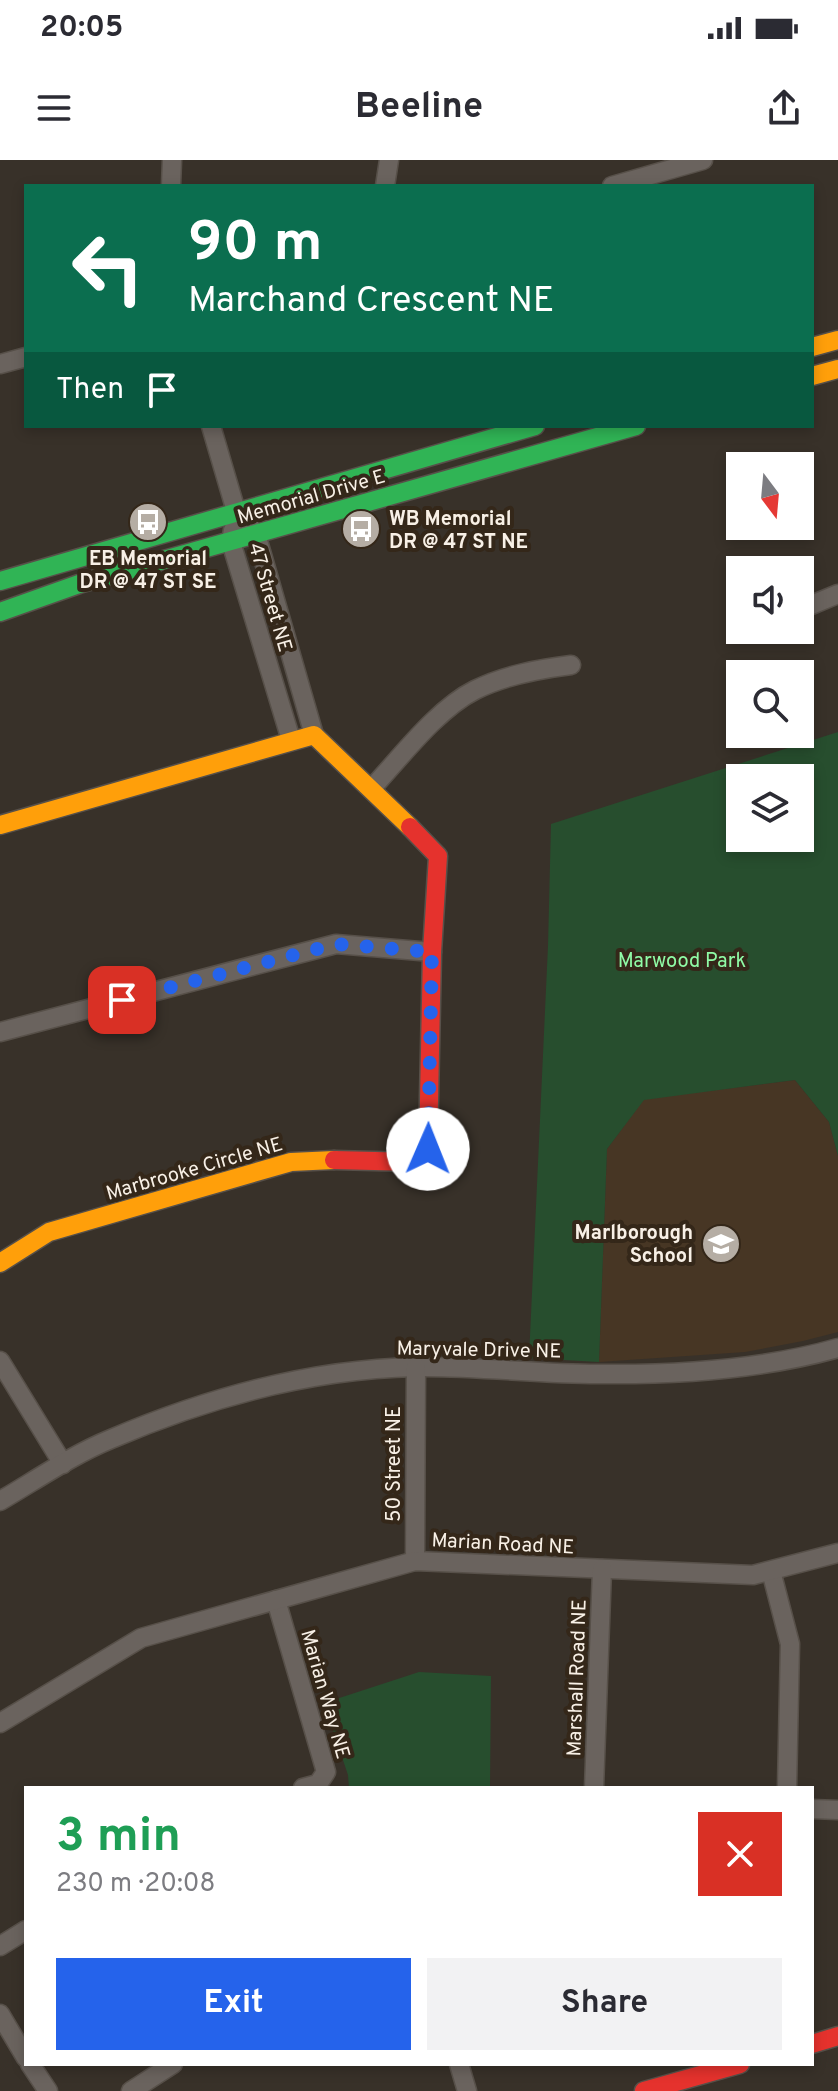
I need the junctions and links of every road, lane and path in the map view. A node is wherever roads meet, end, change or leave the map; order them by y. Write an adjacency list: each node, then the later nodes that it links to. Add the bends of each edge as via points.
1 (172, 160): 5 (street)
2 (389, 160): 6 (street)
3 (703, 160): 4 (street)
4 (658, 180): 7 (street)
5 (171, 184)
6 (385, 184)
7 (627, 184)
8 (838, 340): 9 (street)
9 (814, 346)
10 (24, 358): 11 (street)
11 (0, 364)
12 (838, 369): 13 (street)
13 (814, 375)
14 (212, 428): 17 (street)
15 (528, 428): 17 (street, Memorial Drive E)
16 (629, 428): 18 (street, Memorial Drive E)
17 (236, 511): 18 (street, 47 Street NE); 19 (street, 47 Street NE); 20 (street, Memorial Drive E)
18 (256, 534): 19 (street, Memorial Drive E); 25 (street, 47 Street NE)
19 (231, 542): 23 (street, Memorial Drive E); 26 (street, 47 Street NE)
20 (0, 581)
21 (838, 594): 22 (street)
22 (814, 604)
23 (0, 612)
24 (571, 665): 27 (street, via 528,671 475,690 443,713)
25 (314, 735): 26 (street); 27 (street, Marbrooke Circle NE)
26 (291, 740): 28 (street)
27 (372, 788): 29 (street, Marbrooke Circle NE, via 438,856)
28 (0, 825)
29 (432, 952): 30 (street, via 336,944); 31 (street, Marbrooke Circle NE, via 428,1149 414,1162 291,1162 49,1232)
30 (0, 1032)
31 (0, 1263)
32 (838, 1348): 34 (street, Maryvale Drive NE, via 799,1359 688,1371 598,1374)
33 (0, 1361): 35 (street)
34 (416, 1367): 35 (street, Maryvale Drive NE, via 335,1374 223,1397 109,1440); 38 (street, 50 Street NE)
35 (63, 1464): 36 (street, Maryvale Drive NE)
36 (0, 1501)
37 (838, 1553): 40 (street, Marian Road NE)
38 (415, 1561): 39 (street, Marian Road NE); 41 (street, Marian Road NE)
39 (602, 1569): 40 (street, Marian Road NE, via 753,1575); 44 (street, Marshall Road NE)
40 (771, 1571): 45 (street, via 790,1644)
41 (276, 1600): 42 (street, Marian Road NE, via 141,1638); 43 (street, Marian Way NE, via 326,1772)
42 (0, 1723)
43 (310, 1786)
44 (594, 1786)
45 (787, 1786)
46 (814, 1809): 47 (street)
47 (838, 1810)
48 (24, 1931): 49 (street)
49 (0, 1946)
50 (0, 2014): 53 (street)
51 (838, 2036): 52 (street)
52 (814, 2037)
53 (24, 2055)
54 (31, 2066): 58 (street)
55 (170, 2066): 59 (street)
56 (460, 2066): 60 (street)
57 (733, 2066): 61 (street)
58 (48, 2091)
59 (131, 2091)
60 (467, 2091)
61 (644, 2091)

